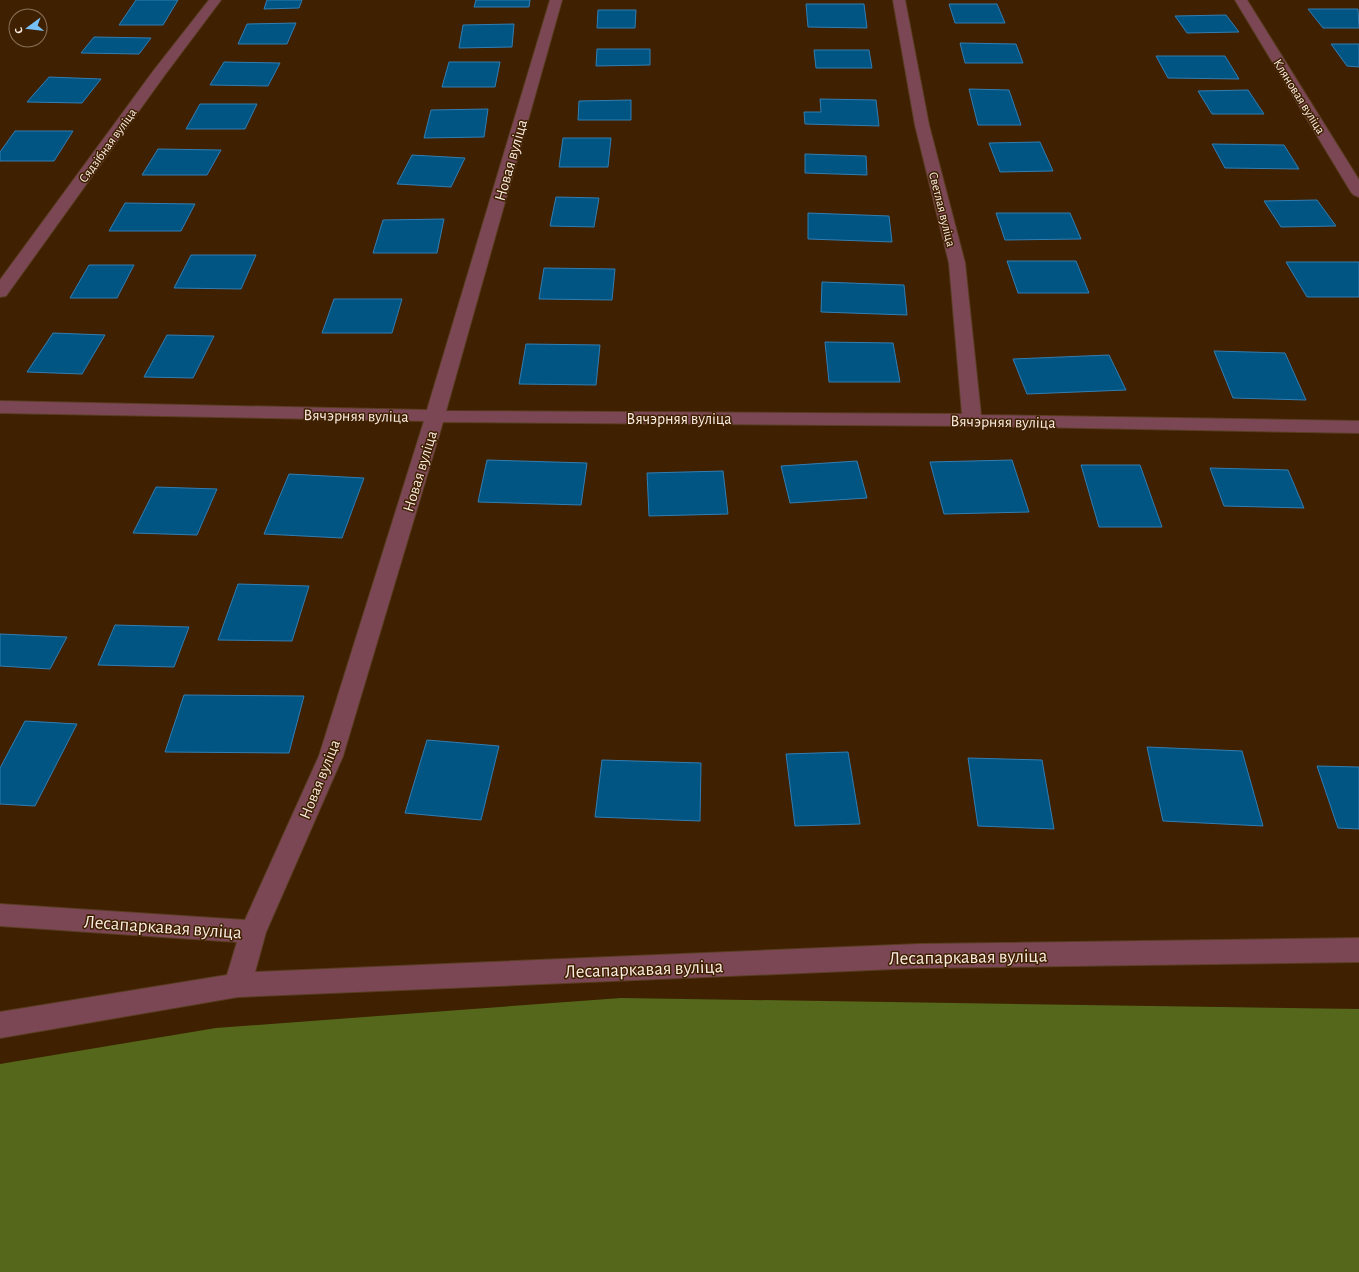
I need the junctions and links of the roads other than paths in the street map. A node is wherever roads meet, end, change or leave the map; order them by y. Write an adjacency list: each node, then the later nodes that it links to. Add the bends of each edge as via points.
1 (215, 0): 6 (street, Сядзібная вуліца)
2 (556, 0): 8 (street, Новая вуліца)
3 (899, 0): 9 (street, Светлая вуліца, via 922,125 957,263)
4 (1241, 0): 5 (street, Кляновая вуліца)
5 (1359, 192)
6 (0, 292)
7 (0, 407): 8 (street, Вячэрняя вуліца)
8 (435, 416): 9 (street, Вячэрняя вуліца); 12 (street, Новая вуліца, via 331,756)
9 (972, 420): 10 (street, Вячэрняя вуліца)
10 (1359, 428)
11 (0, 915): 12 (street, Лесапаркавая вуліца)
12 (253, 932): 14 (street, Лесапаркавая вуліца)
13 (1359, 950): 14 (street, Лесапаркавая вуліца, via 919,956)
14 (238, 985): 15 (street)
15 (0, 1025)

